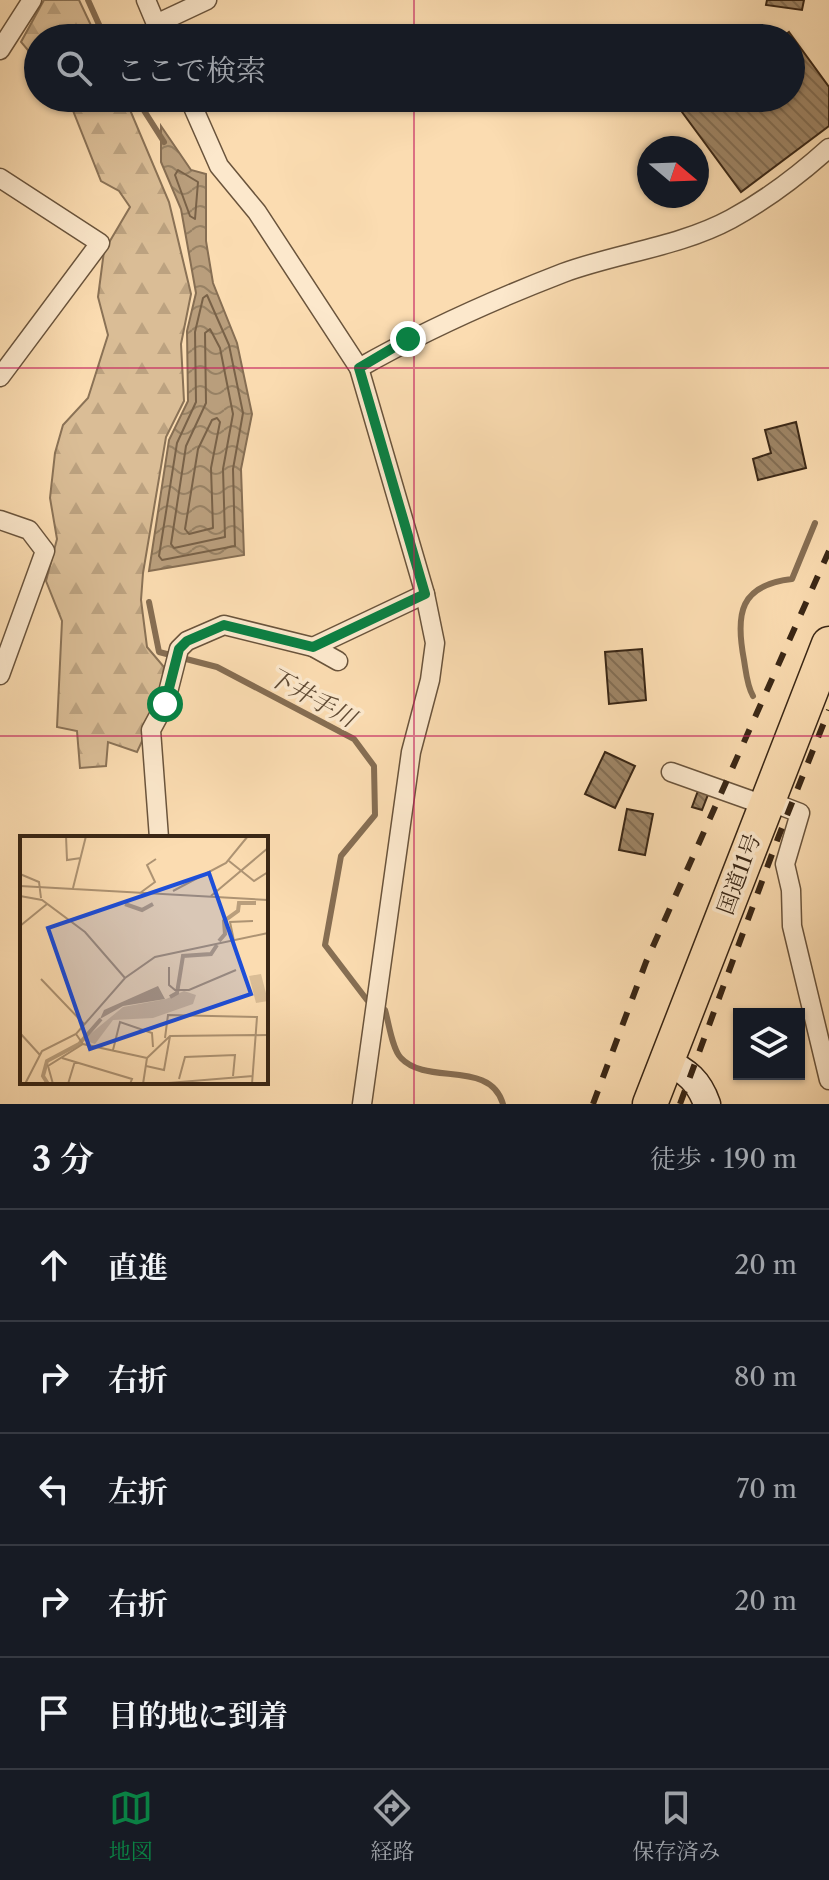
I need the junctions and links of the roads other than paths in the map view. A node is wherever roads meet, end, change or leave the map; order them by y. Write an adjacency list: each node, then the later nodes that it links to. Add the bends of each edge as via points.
1 (32, 0): 6 (street)
2 (146, 0): 4 (street)
3 (207, 0): 5 (street)
4 (156, 24)
5 (170, 24)
6 (0, 50)
7 (195, 112): 10 (street, via 219,166 257,212)
8 (829, 148): 10 (street, via 730,220 562,274 408,339)
9 (0, 178): 11 (street, via 100,243)
10 (359, 368): 13 (street)
11 (0, 377)
12 (0, 520): 17 (street, via 29,530 45,551)
13 (425, 594): 15 (street); 23 (street, via 435,643 411,752)
14 (829, 644): 19 (highway, 国道11号)
15 (313, 647): 16 (street); 20 (street, via 224,625 187,641 151,730)
16 (338, 661)
17 (0, 675)
18 (671, 772): 19 (street)
19 (765, 802): 21 (highway, 国道11号); 22 (street, via 800,813 785,864 792,926)
20 (159, 836)
21 (665, 1061): 24 (highway, 国道11号); 25 (street, via 690,1074)
22 (829, 1080)
23 (362, 1104)
24 (650, 1104)
25 (707, 1104)

